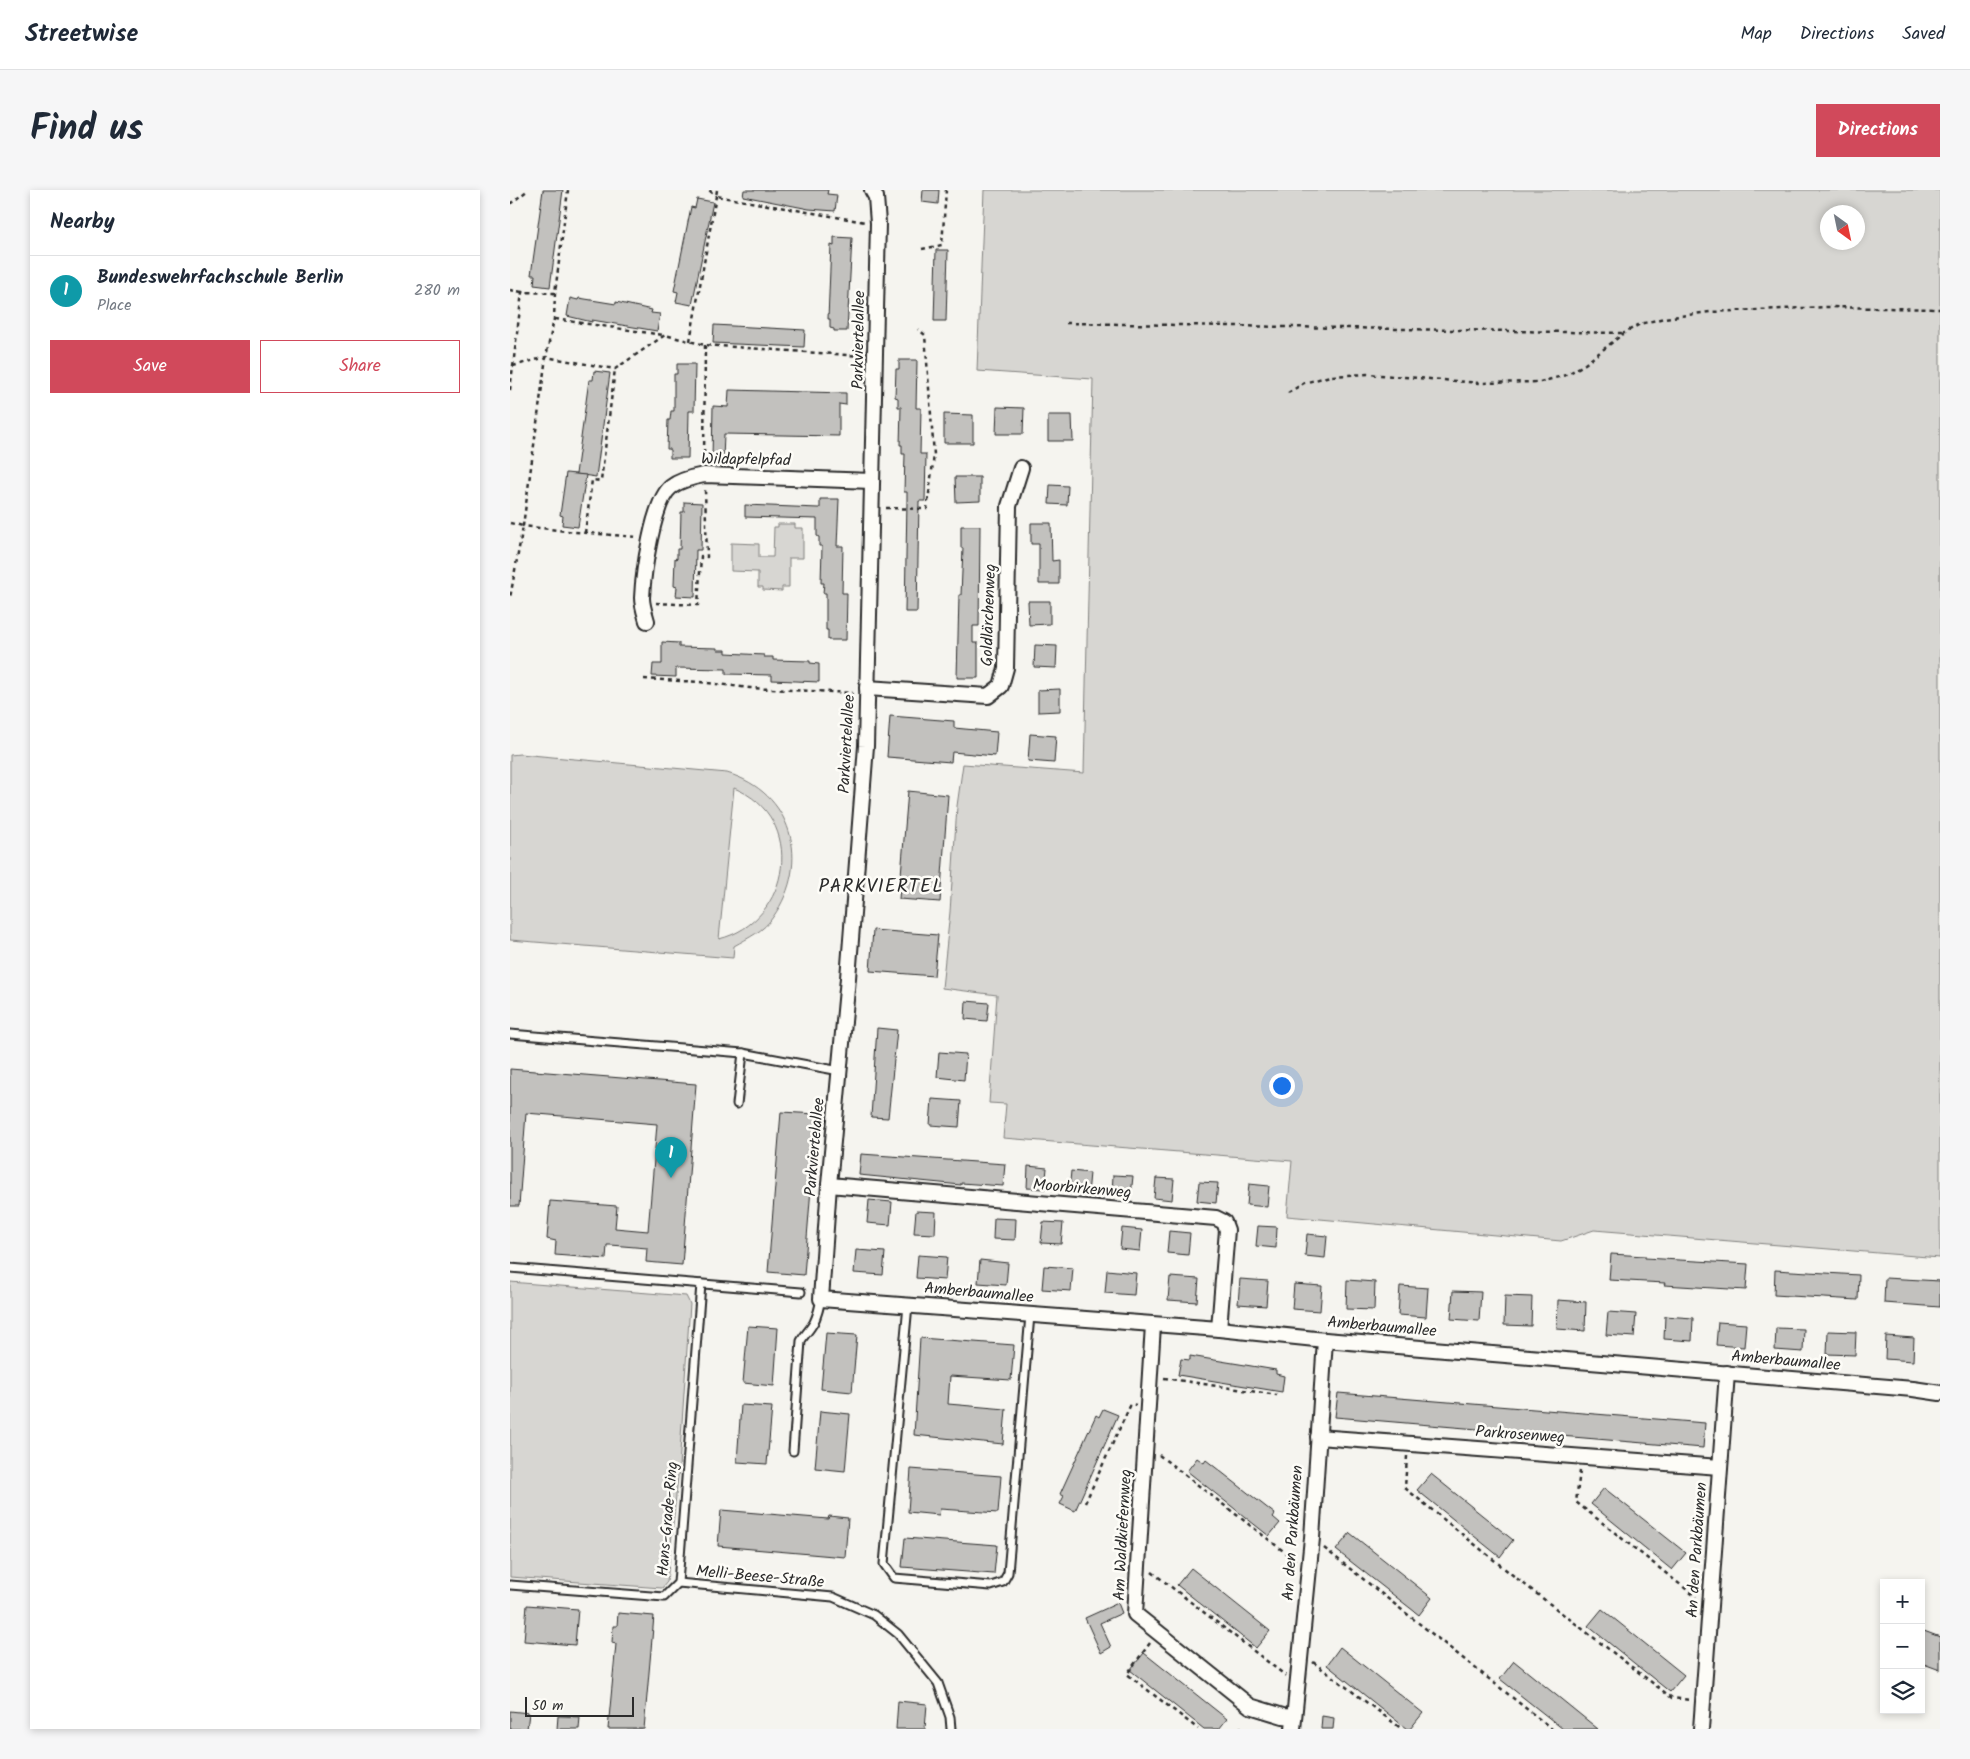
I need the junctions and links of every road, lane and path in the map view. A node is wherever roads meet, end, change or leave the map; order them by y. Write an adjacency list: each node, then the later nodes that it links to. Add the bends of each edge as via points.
1 (528, 190): 8 (path)
2 (568, 190): 13 (path)
3 (710, 190): 7 (path)
4 (717, 190): 7 (path)
5 (872, 190): 23 (street, Parkviertelallee, via 876,198 878,223)
6 (946, 190): 10 (path, via 942,245)
7 (716, 196): 9 (path); 20 (path)
8 (510, 204)
9 (869, 222)
10 (922, 249)
11 (510, 290): 12 (path)
12 (522, 292): 13 (path); 24 (path)
13 (555, 293): 15 (path)
14 (1940, 309): 18 (path, via 1828,307 1710,312 1664,318 1640,324)
15 (554, 319): 19 (path); 22 (path)
16 (1066, 323): 18 (path)
17 (918, 329): 31 (path, via 925,335 934,456 928,509)
18 (1624, 333): 27 (path, via 1585,364 1566,375 1540,382 1480,383 1368,374 1330,376 1304,383)
19 (665, 335): 20 (path); 25 (path)
20 (690, 342): 21 (path)
21 (705, 345): 23 (path); 29 (path)
22 (546, 357): 24 (path); 25 (path); 33 (path)
23 (876, 358): 30 (street, Parkviertelallee)
24 (513, 366): 26 (path)
25 (615, 369): 34 (path, via 601,481 592,480)
26 (510, 390)
27 (1288, 394)
28 (1021, 468): 40 (street, Goldlärchenweg, via 1010,506 1006,668 1002,686 988,696)
29 (704, 475): 30 (street, Wildapfelpfad); 35 (street, Wildapfelpfad, via 671,487 660,504); 37 (path, via 707,557 701,556 698,605)
30 (872, 481): 31 (street, Parkviertelallee)
31 (872, 507): 40 (street, Parkviertelallee)
32 (510, 523): 33 (path)
33 (523, 526): 34 (path); 36 (path)
34 (585, 533): 35 (path)
35 (650, 538): 37 (street, Wildapfelpfad)
36 (510, 597)
37 (642, 600): 38 (street, Wildapfelpfad)
38 (647, 621)
39 (644, 680): 40 (path, via 750,688)
40 (867, 690): 43 (street, Parkviertelallee, via 866,746)
41 (510, 1034): 42 (lane)
42 (743, 1053): 43 (lane); 44 (lane)
43 (840, 1071): 45 (street, Parkviertelallee)
44 (737, 1104)
45 (829, 1185): 49 (street, Parkviertelallee); 53 (street, Moorbirkenweg, via 1216,1218 1224,1222 1227,1230)
46 (510, 1268): 47 (lane)
47 (701, 1284): 48 (lane); 70 (lane, Hans-Grade-Ring)
48 (801, 1292)
49 (821, 1299): 50 (street, Amberbaumallee); 63 (lane, via 816,1317 801,1341)
50 (908, 1305): 51 (street, Amberbaumallee); 51 (lane, via 884,1564 894,1578 952,1583 991,1586 1003,1582 1008,1573)
51 (1030, 1315): 52 (street, Amberbaumallee)
52 (1153, 1325): 53 (street, Amberbaumallee); 56 (street, Am Waldkiefernweg)
53 (1219, 1329): 54 (street, Amberbaumallee)
54 (1325, 1340): 55 (street, Amberbaumallee); 60 (street, An den Parkbäumen)
55 (1727, 1374): 57 (street, Amberbaumallee); 65 (street, An den Parkbäumen)
56 (1150, 1376): 58 (path); 59 (street, Am Waldkiefernweg)
57 (1940, 1393)
58 (1277, 1395)
59 (1148, 1406): 62 (street, Am Waldkiefernweg); 66 (path, via 1131,1404)
60 (1318, 1436): 61 (street, Parkrosenweg); 67 (street, An den Parkbäumen)
61 (1408, 1444): 64 (street, Parkrosenweg); 76 (path, via 1405,1488 1672,1698)
62 (1146, 1445): 68 (street, Am Waldkiefernweg); 69 (path)
63 (793, 1451)
64 (1582, 1457): 65 (street, Parkrosenweg); 72 (path, via 1576,1502)
65 (1720, 1467): 72 (street, An den Parkbäumen)
66 (1085, 1502)
67 (1312, 1538): 69 (street, An den Parkbäumen); 83 (path)
68 (1138, 1562): 73 (street, Am Waldkiefernweg, via 1135,1614); 75 (path)
69 (1309, 1570): 74 (street, An den Parkbäumen)
70 (678, 1583): 71 (lane, Hans-Grade-Ring, via 664,1597); 79 (lane, Melli-Beese-Straße, via 833,1597 874,1615 898,1634 938,1683)
71 (510, 1585)
72 (1710, 1608): 76 (street, An den Parkbäumen)
73 (1159, 1632): 77 (street, Am Waldkiefernweg, via 1250,1706 1283,1716); 80 (path, via 1127,1674)
74 (1301, 1652): 75 (street, An den Parkbäumen); 82 (path)
75 (1298, 1685): 77 (street, An den Parkbäumen)
76 (1703, 1701): 84 (street, An den Parkbäumen)
77 (1294, 1723)
78 (1243, 1727): 81 (path)
79 (951, 1729)
80 (1198, 1729)
81 (1238, 1729)
82 (1402, 1729)
83 (1552, 1729)
84 (1701, 1729)

